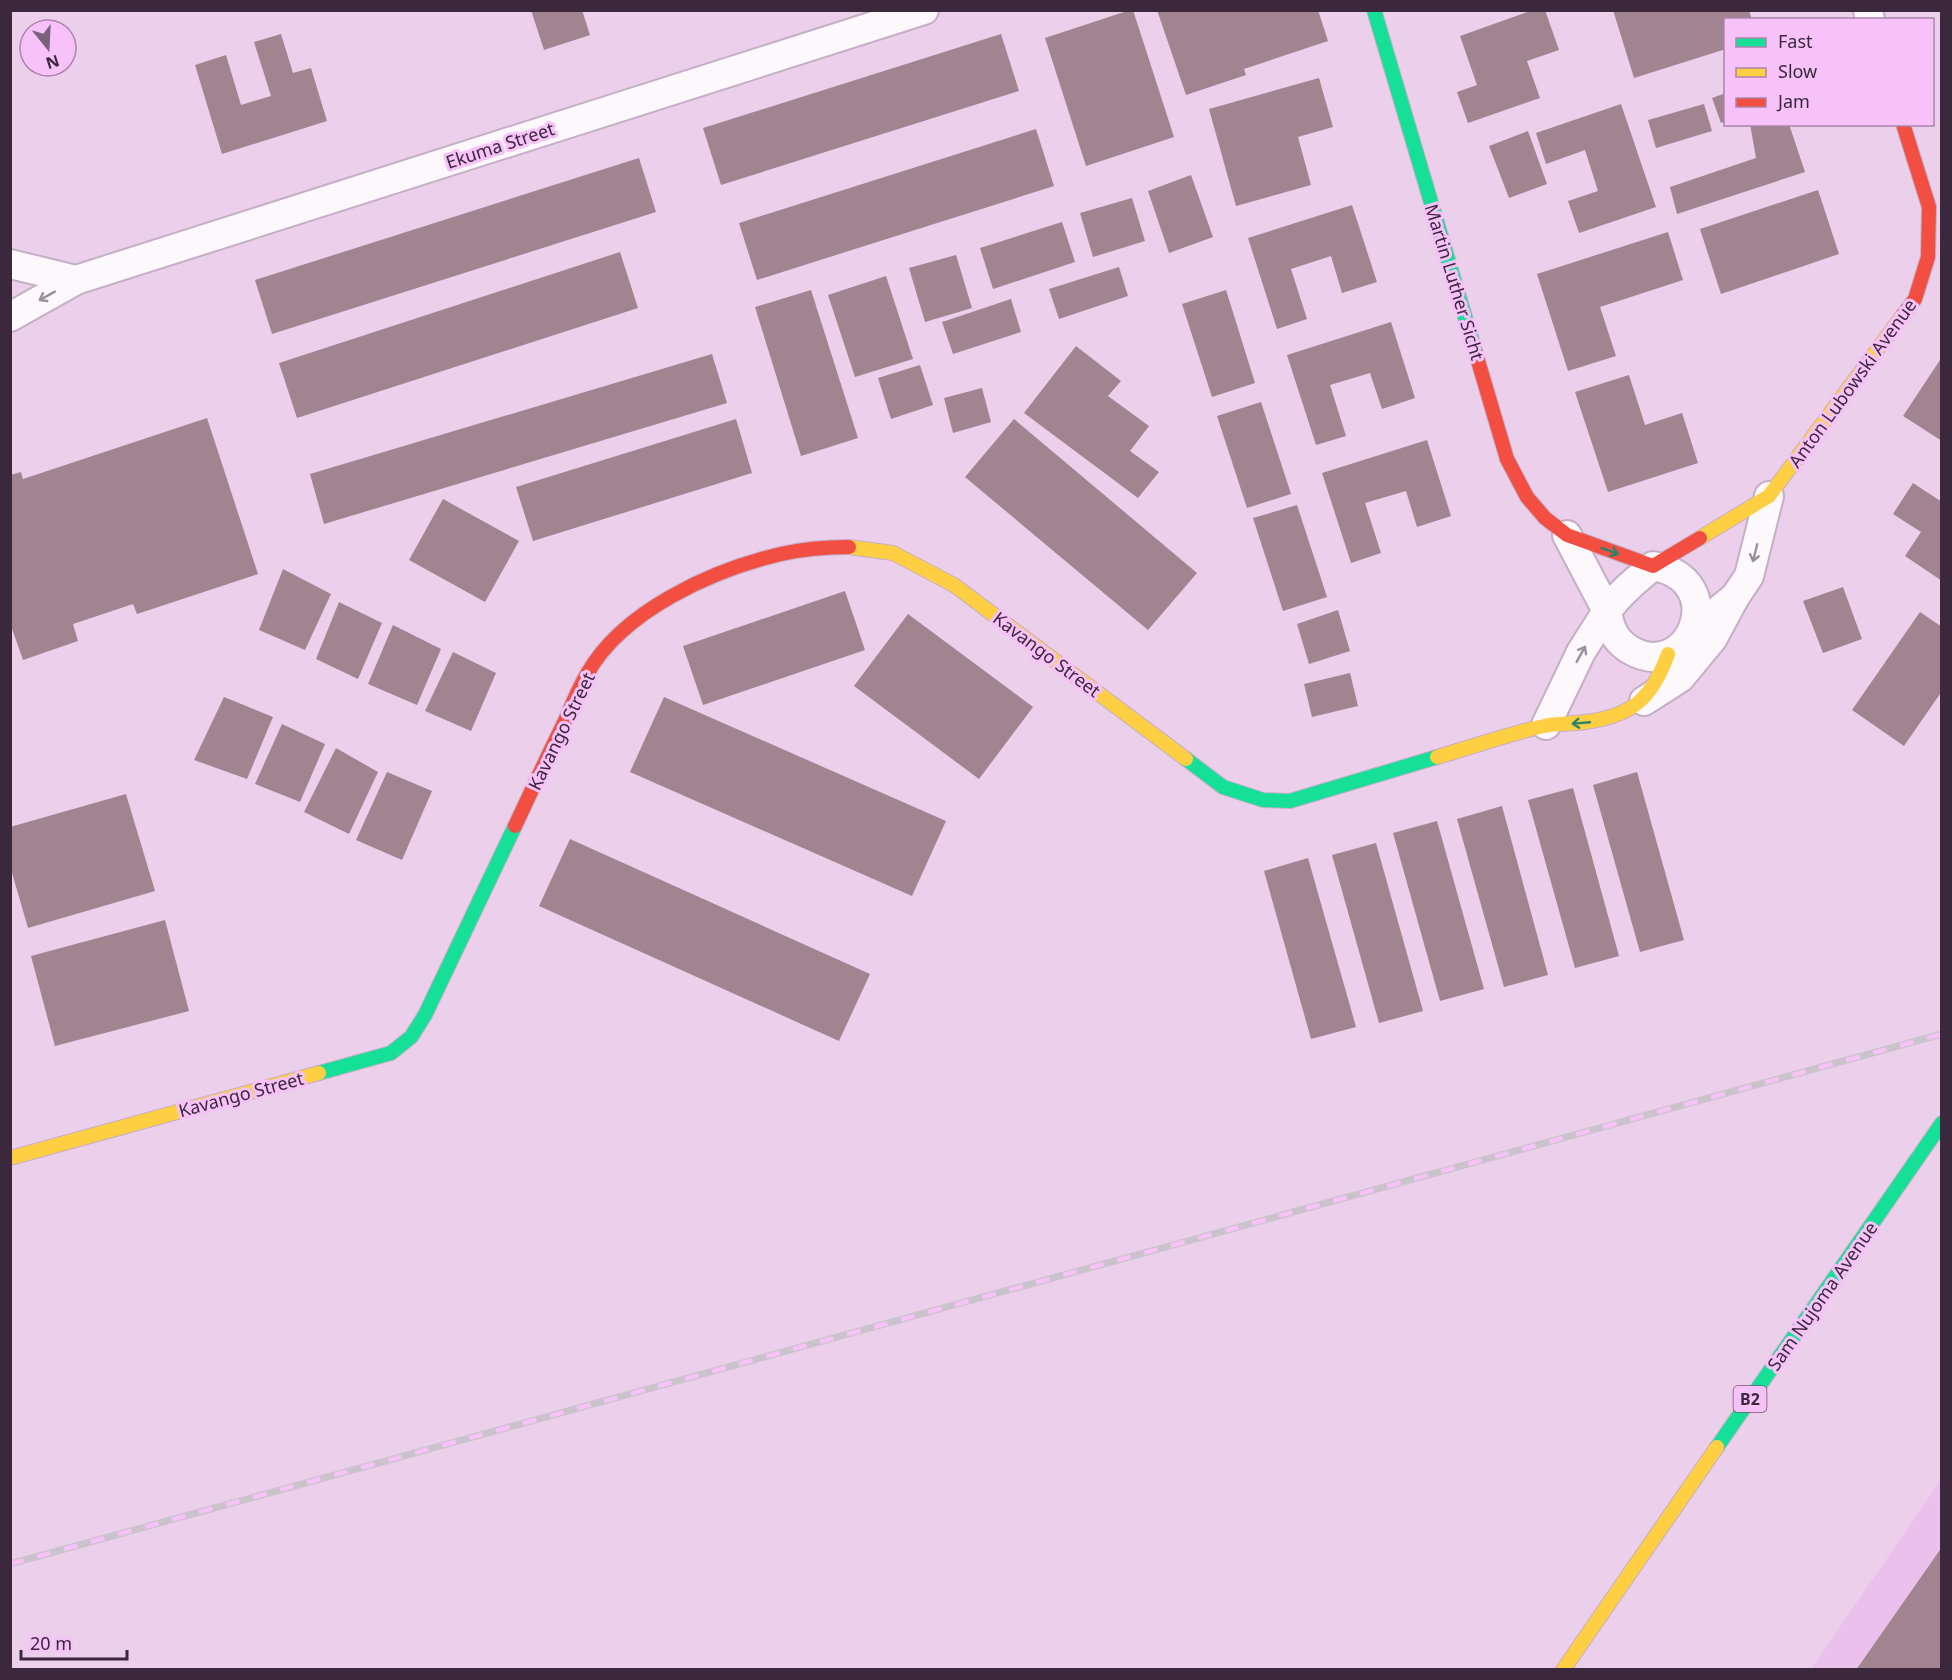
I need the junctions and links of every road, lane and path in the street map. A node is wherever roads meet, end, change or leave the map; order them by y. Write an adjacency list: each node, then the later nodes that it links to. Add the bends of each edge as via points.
1 (1374, 10): 8 (main road, Martin Luther Sicht, via 1507,459 1527,496 1545,518)
2 (918, 12): 5 (street, Ekuma Street)
3 (1904, 126): 7 (main road, Anton Lubowski Avenue, via 1929,207 1928,257 1915,299)
4 (10, 264): 5 (street)
5 (76, 280): 6 (street, Ekuma Street, one-way to 6)
6 (10, 317)
7 (1769, 496): 9 (main road, Anton Lubowski Avenue); 10 (street, Anton Lubowski Avenue, one-way to 10, via 1749,576)
8 (1567, 535): 9 (main road, Martin Luther Sicht, one-way to 9); 11 (street, Martin Luther Sicht)
9 (1653, 566): 11 (street); 12 (street, via 1668,569 1691,587 1697,616)
10 (1736, 597): 12 (street, Anton Lubowski Avenue); 14 (street, via 1713,638 1680,678)
11 (1607, 611): 13 (street, via 1616,638 1626,648 1654,657); 15 (street, one-way to 11, via 1581,652)
12 (1693, 630): 13 (street, via 1687,640)
13 (1668, 654): 14 (main road, Kavango Street, via 1663,675 1648,695)
14 (1622, 715): 15 (main road, Kavango Street, one-way to 15, via 1587,723)
15 (1546, 725): 17 (main road, Kavango Street, via 1290,801 1263,800 1223,786 954,585 921,567 885,551 850,546 808,548 755,560 698,583 656,606 620,634 588,672 425,1015 411,1037 391,1053)
16 (1939, 1126): 18 (main road, Sam Nujoma Avenue / B2)
17 (12, 1151)
18 (1563, 1670)

